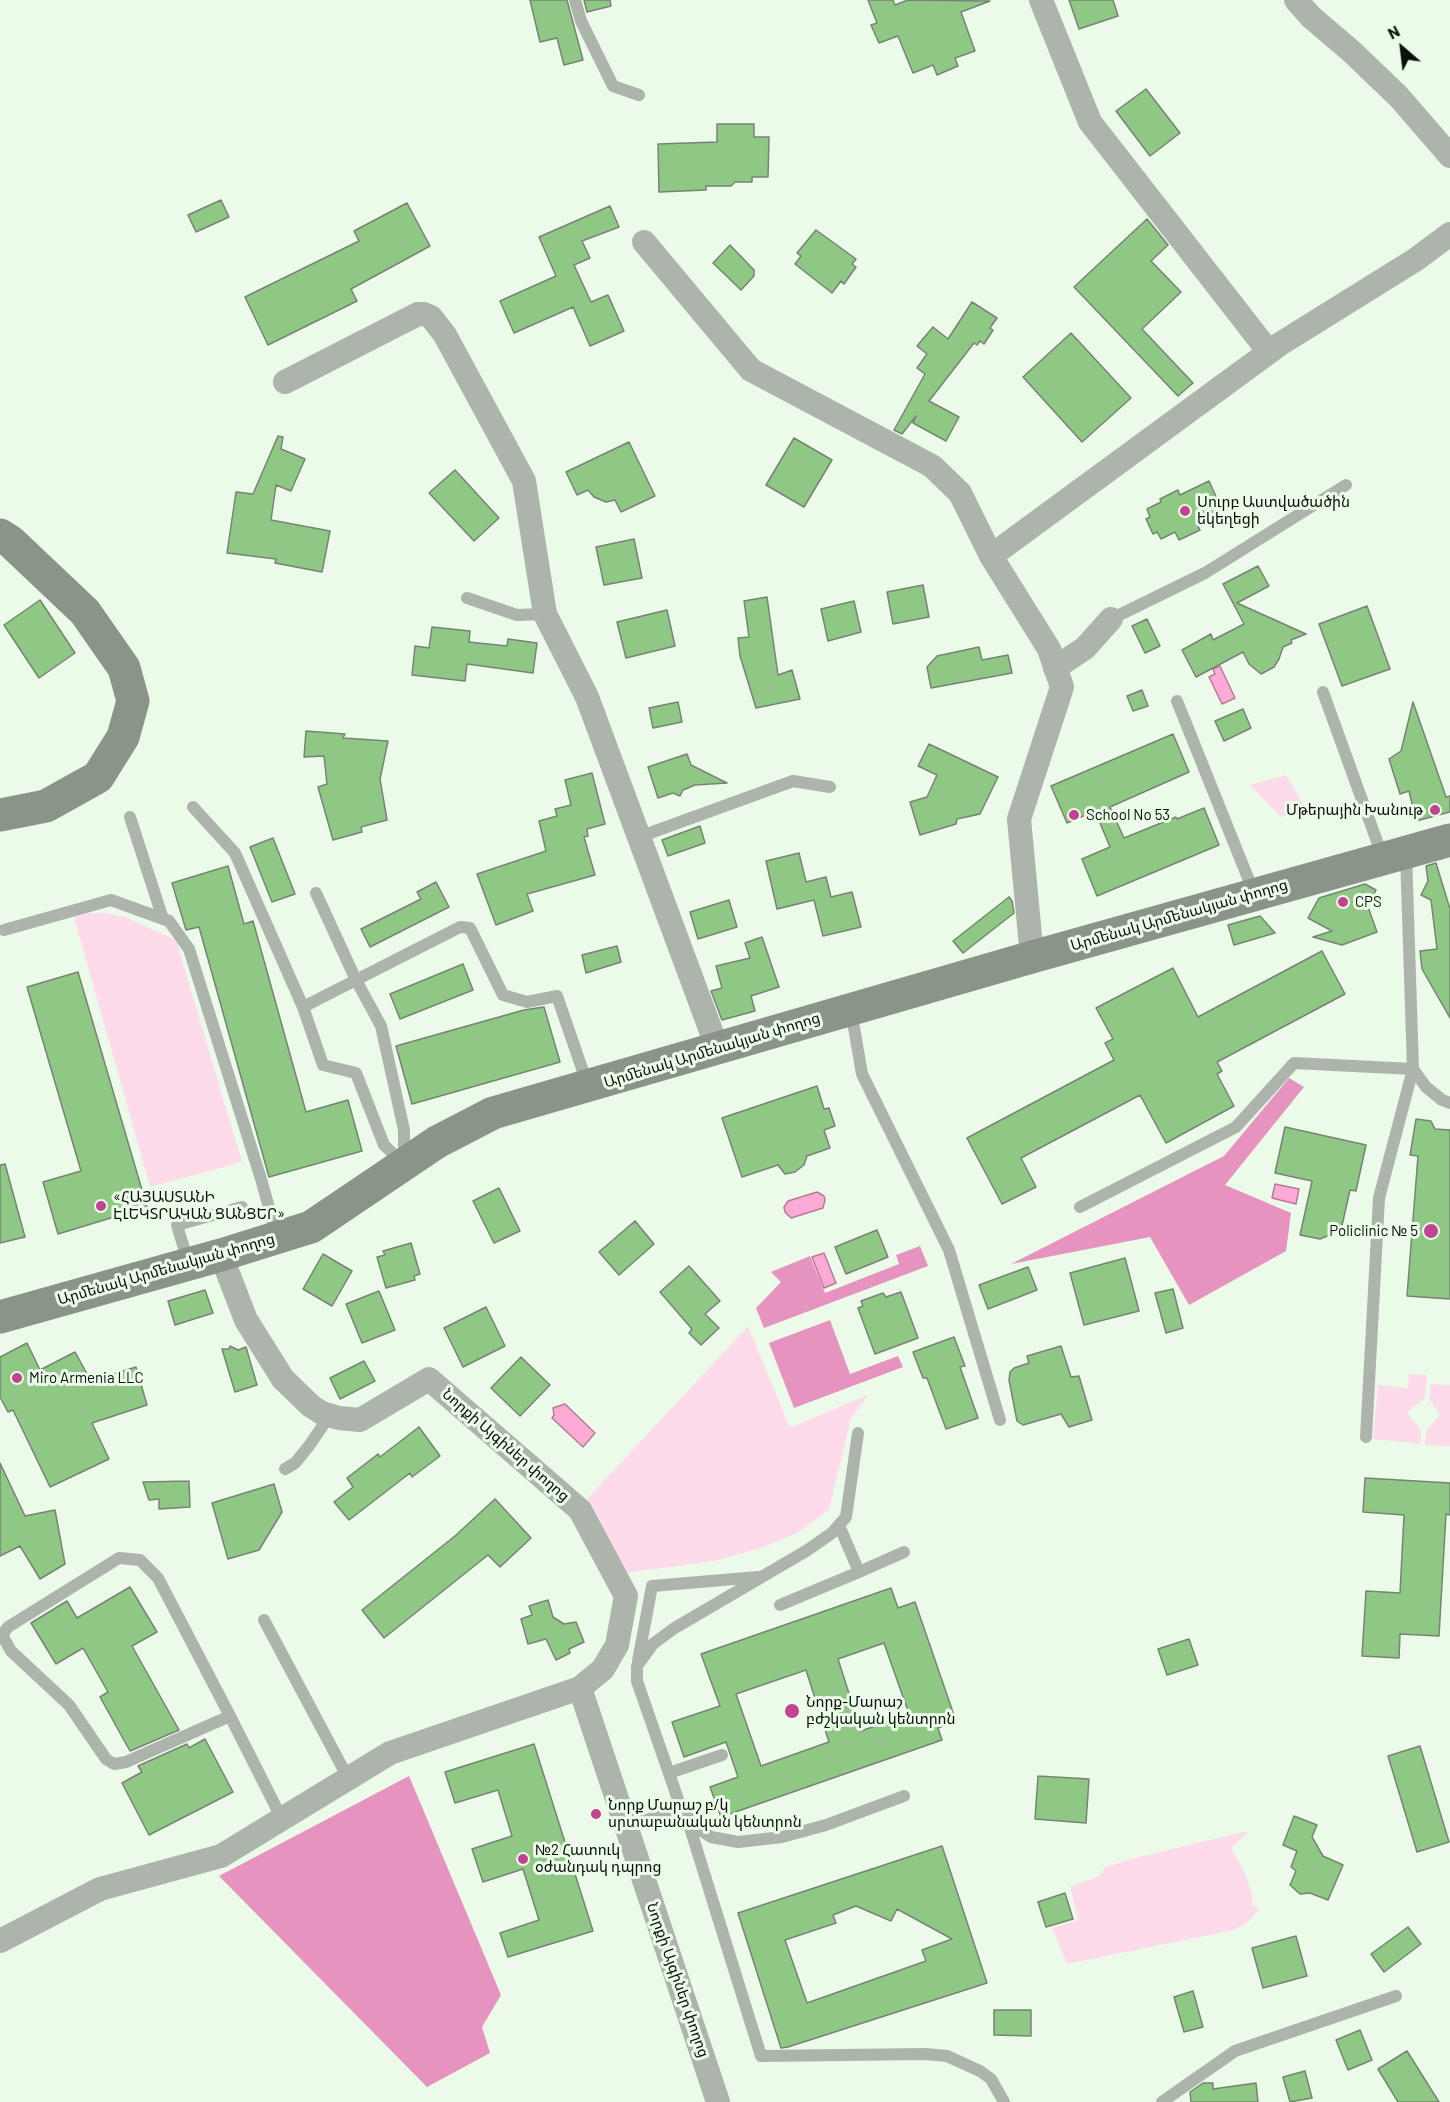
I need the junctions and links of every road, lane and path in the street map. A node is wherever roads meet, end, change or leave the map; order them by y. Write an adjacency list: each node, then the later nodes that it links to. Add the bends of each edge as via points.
1 (575, 0): 4 (lane, via 613,86)
2 (1041, 0): 8 (street, via 1090,122)
3 (1296, 0): 5 (street, via 1399,97)
4 (639, 95)
5 (1450, 156)
6 (1450, 234): 8 (street)
7 (644, 242): 12 (street, via 751,370 932,466 960,493)
8 (1269, 352): 12 (street)
9 (285, 382): 14 (street, via 418,314 435,321 524,481)
10 (1346, 485): 15 (lane, via 1205,573)
11 (0, 535): 21 (main road, via 85,612 124,668 133,702 123,737 98,777 46,806)
12 (991, 556): 16 (street, via 1049,649)
13 (467, 598): 14 (lane, via 517,615)
14 (545, 614): 23 (street, via 587,697)
15 (1111, 619): 16 (street, via 1084,648)
16 (1056, 668): 30 (street, via 1062,687 1019,819)
17 (1323, 692): 25 (lane)
18 (1176, 701): 27 (lane)
19 (830, 787): 23 (lane, via 793,781)
20 (193, 807): 32 (lane, via 235,853)
21 (0, 815)
22 (130, 817): 28 (lane)
23 (639, 837): 34 (street)
24 (1450, 840): 25 (main road, Արմենակ Արմենակյան փողոց)
25 (1394, 856): 27 (main road, Արմենակ Արմենակյան փողոց); 35 (lane)
26 (316, 893): 31 (lane)
27 (1254, 894): 30 (main road, Արմենակ Արմենակյան փողոց)
28 (163, 919): 29 (lane, via 111,900); 41 (lane, via 169,921 189,949)
29 (4, 930)
30 (1032, 957): 33 (main road, Արմենակ Արմենակյան փողոց)
31 (356, 980): 32 (lane); 36 (lane, via 460,927 470,928 503,995 527,1002 557,996); 38 (lane, via 381,1026 404,1130)
32 (303, 1006): 38 (lane, via 323,1065 356,1073 384,1145)
33 (851, 1009): 34 (main road, Արմենակ Արմենակյան փողոց); 46 (lane, via 862,1074 948,1250)
34 (717, 1047): 36 (main road, Արմենակ Արմենակյան փողոց)
35 (1413, 1069): 37 (lane, via 1426,1087); 40 (lane, via 1294,1063 1236,1127); 48 (lane, via 1378,1198)
36 (588, 1087): 38 (main road, Արմենակ Արմենակյան փողոց, via 493,1113)
37 (1450, 1103)
38 (404, 1164): 41 (main road, Արմենակ Արմենակյան փողոց, via 311,1227)
39 (242, 1207): 43 (lane, via 177,1225)
40 (1080, 1207)
41 (278, 1237): 42 (main road, Արմենակ Արմենակյան փողոց)
42 (221, 1254): 43 (main road, Արմենակ Արմենակյան փողոց); 45 (street, Նորքի Այգիներ փողոց, via 246,1320 283,1379 306,1402)
43 (189, 1263): 44 (main road, Արմենակ Արմենակյան փողոց)
44 (0, 1317)
45 (330, 1415): 49 (lane, via 295,1463); 57 (street, Նորքի Այգիներ փողոց, via 360,1420 429,1379 580,1510 626,1596 613,1654 603,1669)
46 (1000, 1420)
47 (858, 1433): 50 (lane, via 846,1517)
48 (1366, 1437)
49 (285, 1469)
50 (839, 1525): 52 (lane); 53 (lane, via 806,1551)
51 (904, 1552): 52 (lane)
52 (859, 1572): 54 (lane)
53 (762, 1577): 56 (lane, via 673,1629 653,1644); 56 (lane, via 652,1586)
54 (780, 1605)
55 (264, 1620): 61 (lane)
56 (637, 1666): 60 (lane, via 637,1681)
57 (580, 1688): 61 (street, Նորքի Այգիներ փողոց, via 390,1753); 65 (street, Նորքի Այգիներ փողոց)
58 (230, 1716): 58 (lane, via 158,1578 140,1560 119,1558 8,1627 3,1635 11,1650 69,1705 106,1759 114,1764); 64 (lane)
59 (722, 1755): 60 (lane)
60 (669, 1773): 63 (lane)
61 (348, 1778): 64 (street, Նորքի Այգիներ փողոց)
62 (904, 1796): 63 (lane, via 826,1825 749,1842 711,1837)
63 (683, 1811): 65 (lane); 69 (lane, via 761,2056 947,2056 991,2079)
64 (282, 1819): 66 (street, Նորքի Այգիներ փողոց, via 221,1856 100,1889)
65 (626, 1827): 68 (street, Նորքի Այգիներ փողոց)
66 (0, 1941)
67 (1396, 1996): 70 (lane, via 1236,2050)
68 (718, 2102)
69 (1004, 2102)
70 (1162, 2102)

